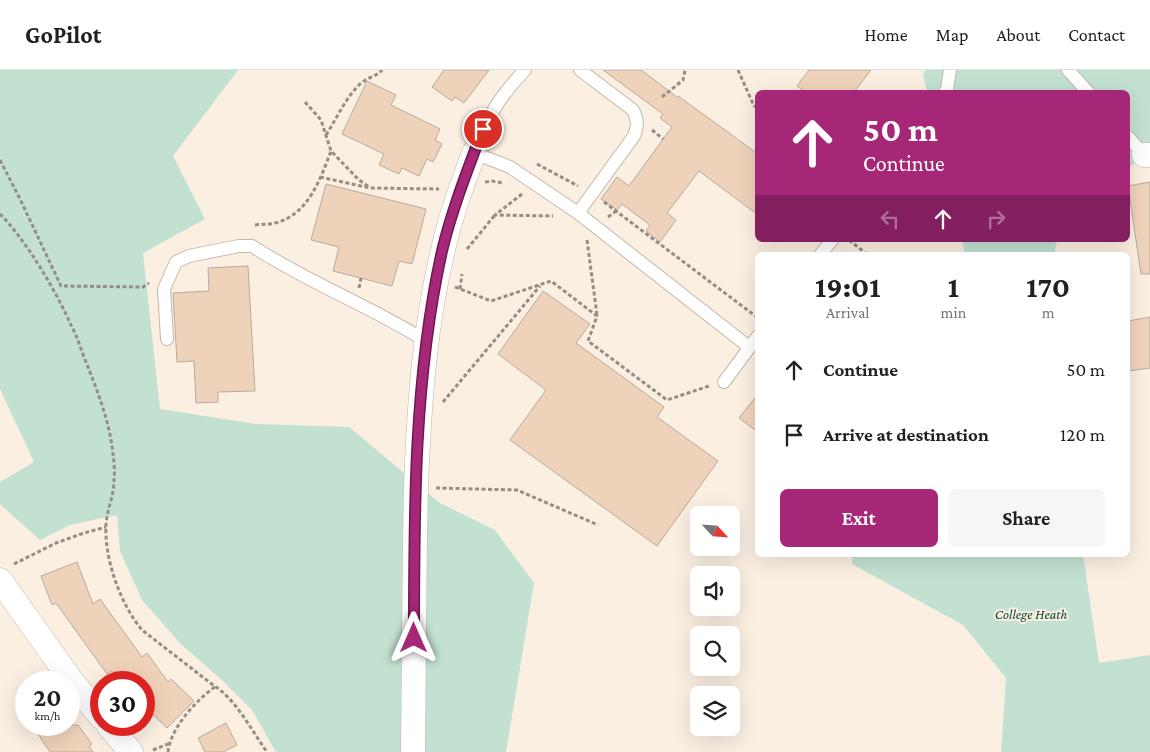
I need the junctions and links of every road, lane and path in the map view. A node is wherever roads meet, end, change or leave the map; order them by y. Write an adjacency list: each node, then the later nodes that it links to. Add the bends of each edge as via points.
1 (382, 70): 13 (path, via 369,77 349,96)
2 (525, 70): 16 (lane, via 498,102)
3 (580, 70): 25 (lane, via 633,110 638,119 634,136)
4 (685, 70): 10 (path, via 683,80)
5 (738, 70): 12 (path)
6 (950, 70): 8 (lane)
7 (1068, 70): 9 (lane)
8 (946, 90)
9 (1086, 90)
10 (662, 97)
11 (305, 102): 13 (path, via 322,120)
12 (755, 106)
13 (326, 135): 15 (path)
14 (1130, 139): 17 (lane)
15 (331, 151): 20 (path); 23 (path)
16 (474, 153): 19 (lane); 22 (street)
17 (1147, 155)
18 (0, 160): 44 (path, via 61,286 143,287)
19 (510, 167): 25 (path, via 537,164); 30 (lane)
20 (320, 177): 23 (path); 34 (path, via 302,209 275,223)
21 (507, 184): 22 (path, via 492,181)
22 (469, 186): 23 (path); 52 (street, via 443,250)
23 (370, 188)
24 (514, 189): 26 (path)
25 (593, 193): 30 (lane); 49 (path)
26 (522, 194): 27 (path); 31 (path)
27 (530, 200)
28 (545, 210): 32 (path)
29 (0, 214): 58 (path, via 40,268 72,325 102,404 113,452 114,481)
30 (578, 214): 35 (lane)
31 (495, 215): 32 (path); 40 (path)
32 (553, 216): 33 (path)
33 (560, 220)
34 (255, 225)
35 (595, 228): 37 (path); 53 (lane)
36 (580, 234): 37 (path)
37 (587, 239): 48 (path)
38 (830, 242): 41 (lane)
39 (852, 242): 42 (path)
40 (466, 250)
41 (822, 252)
42 (864, 252)
43 (463, 269): 47 (path)
44 (171, 270): 50 (lane, via 164,290); 52 (lane, via 176,262 189,256 252,246)
45 (541, 284): 47 (path, via 492,301); 48 (path, via 550,281); 55 (path)
46 (452, 286): 47 (path)
47 (460, 289)
48 (598, 316): 54 (path, via 588,341 666,400)
49 (755, 316)
50 (167, 339)
51 (755, 339): 53 (lane)
52 (426, 341): 56 (street, via 420,416)
53 (748, 347): 54 (lane)
54 (724, 382)
55 (439, 406)
56 (423, 487): 57 (path, via 517,490); 68 (street, via 414,562)
57 (598, 525)
58 (106, 527): 59 (path, via 56,543); 60 (path, via 115,579 133,619 142,630)
59 (3, 573): 61 (street, via 71,680)
60 (215, 687): 63 (path, via 182,719); 67 (path, via 230,700)
61 (90, 703)
62 (117, 736): 64 (street)
63 (168, 744): 65 (path); 66 (path)
64 (131, 752)
65 (146, 752)
66 (168, 752)
67 (267, 752)
68 (414, 752)

